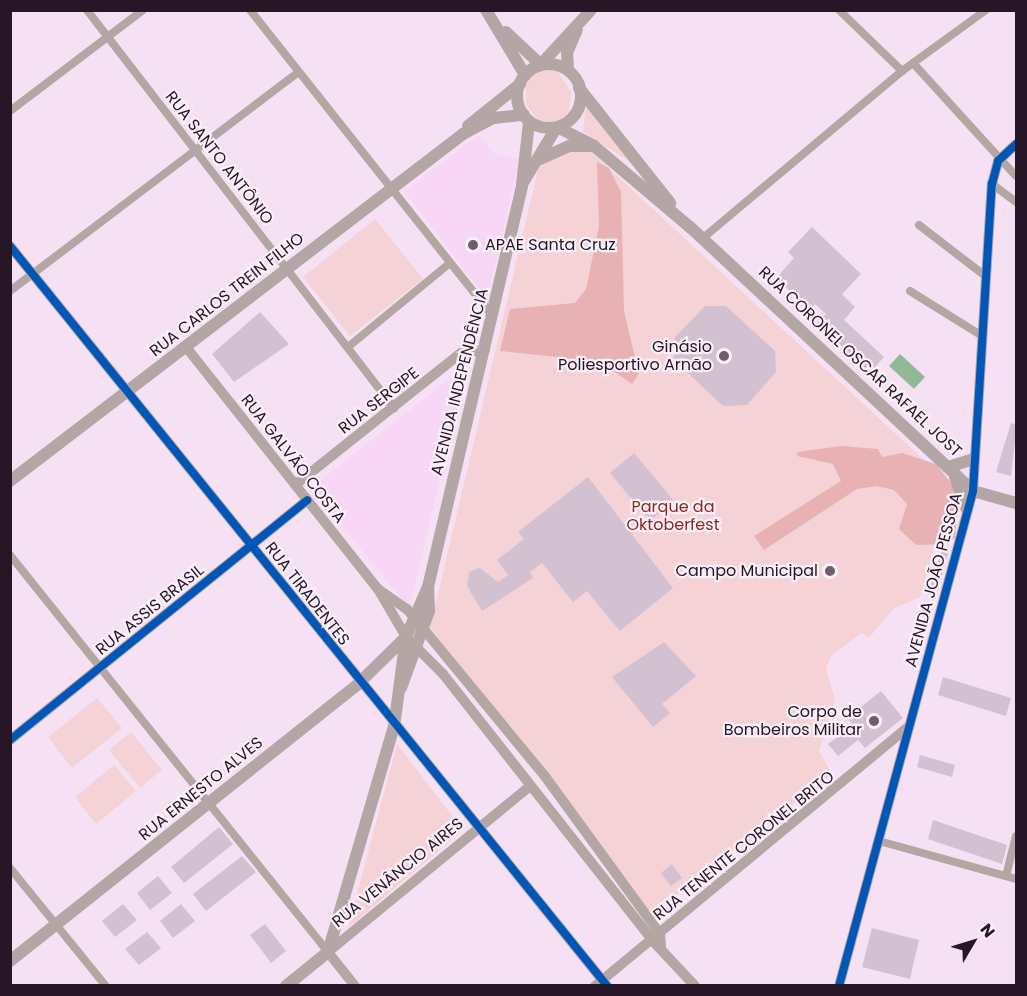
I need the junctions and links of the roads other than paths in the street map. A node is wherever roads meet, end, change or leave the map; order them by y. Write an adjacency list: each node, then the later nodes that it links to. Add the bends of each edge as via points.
1 (87, 10): 10 (street, RUA SANTO ANTÔNIO)
2 (143, 10): 10 (street)
3 (250, 10): 15 (street)
4 (486, 10): 8 (main road)
5 (591, 10): 9 (main road)
6 (839, 10): 14 (street)
7 (986, 10): 12 (street)
8 (495, 21): 11 (main road); 16 (main road)
9 (580, 24): 11 (main road); 13 (main road, via 567,53)
10 (107, 37): 18 (street); 24 (street, RUA SANTO ANTÔNIO)
11 (541, 62): 13 (main road); 16 (main road)
12 (913, 63): 14 (street); 26 (street)
13 (568, 69): 17 (main road)
14 (902, 71): 36 (street)
15 (297, 73): 24 (street); 32 (street)
16 (522, 80): 19 (main road); 21 (main road, RUA CARLOS TREIN FILHO, via 480,113)
17 (579, 88): 20 (main road, via 573,116); 27 (main road, RUA CORONEL OSCAR RAFAEL JOST)
18 (10, 111)
19 (527, 119): 20 (main road); 21 (main road, RUA CARLOS TREIN FILHO, via 493,118); 30 (main road, AVENIDA INDEPENDÊNCIA)
20 (557, 129): 23 (main road, RUA CORONEL OSCAR RAFAEL JOST); 25 (main road, AVENIDA INDEPENDÊNCIA)
21 (463, 134): 32 (main road, RUA CARLOS TREIN FILHO)
22 (1017, 144): 26 (street)
23 (594, 146): 25 (main road, via 569,146); 29 (main road, RUA CORONEL OSCAR RAFAEL JOST)
24 (193, 150): 39 (street, RUA SANTO ANTÔNIO); 40 (street)
25 (539, 159): 30 (main road, AVENIDA INDEPENDÊNCIA)
26 (998, 161): 28 (street); 31 (street, AVENIDA JOÃO PESSOA)
27 (643, 171): 29 (main road); 35 (main road, RUA CORONEL OSCAR RAFAEL JOST)
28 (1017, 176)
29 (632, 178): 35 (main road, RUA CORONEL OSCAR RAFAEL JOST)
30 (522, 184): 44 (main road, AVENIDA INDEPENDÊNCIA)
31 (992, 184): 33 (street); 41 (street, AVENIDA JOÃO PESSOA)
32 (393, 188): 38 (street); 39 (main road, RUA CARLOS TREIN FILHO)
33 (1017, 202)
34 (919, 225): 41 (street)
35 (690, 227): 36 (main road, RUA CORONEL OSCAR RAFAEL JOST)
36 (703, 238): 52 (main road, RUA CORONEL OSCAR RAFAEL JOST)
37 (10, 246): 40 (street, RUA TIRADENTES)
38 (450, 263): 44 (street); 46 (street)
39 (287, 269): 46 (street, RUA SANTO ANTÔNIO); 47 (main road, RUA CARLOS TREIN FILHO)
40 (34, 274): 42 (street); 49 (street, RUA TIRADENTES)
41 (984, 275): 45 (street, AVENIDA JOÃO PESSOA)
42 (10, 291)
43 (910, 291): 45 (street)
44 (494, 318): 48 (main road, AVENIDA INDEPENDÊNCIA)
45 (979, 334): 51 (street, AVENIDA JOÃO PESSOA)
46 (348, 346): 50 (street, RUA SANTO ANTÔNIO)
47 (186, 347): 49 (main road, RUA CARLOS TREIN FILHO); 54 (street, RUA GALVÃO COSTA)
48 (485, 350): 50 (street, RUA SERGIPE, via 461,353); 62 (main road, AVENIDA INDEPENDÊNCIA)
49 (128, 392): 53 (main road, RUA CARLOS TREIN FILHO); 60 (street, RUA TIRADENTES)
50 (394, 408): 54 (street, RUA SERGIPE)
51 (974, 459): 52 (main road); 55 (street, AVENIDA JOÃO PESSOA)
52 (950, 469): 55 (main road, RUA CORONEL OSCAR RAFAEL JOST); 59 (main road)
53 (10, 481)
54 (295, 485): 57 (street, RUA GALVÃO COSTA)
55 (972, 491): 56 (main road); 59 (street, AVENIDA JOÃO PESSOA)
56 (993, 496): 58 (main road); 59 (main road)
57 (307, 500): 60 (street, RUA ASSIS BRASIL); 63 (street, RUA GALVÃO COSTA)
58 (1017, 502)
59 (967, 512): 71 (street, AVENIDA JOÃO PESSOA)
60 (252, 544): 68 (street, RUA ASSIS BRASIL); 69 (street, RUA TIRADENTES)
61 (10, 555): 68 (street)
62 (428, 587): 64 (main road, AVENIDA INDEPENDÊNCIA); 65 (main road, AVENIDA INDEPENDÊNCIA)
63 (378, 589): 64 (street, RUA GALVÃO COSTA); 66 (street, RUA GALVÃO COSTA)
64 (413, 616): 65 (street, RUA GALVÃO COSTA); 66 (main road, AVENIDA INDEPENDÊNCIA)
65 (424, 629): 67 (main road, AVENIDA INDEPENDÊNCIA); 76 (street, RUA GALVÃO COSTA)
66 (406, 637): 67 (street, RUA GALVÃO COSTA); 69 (main road, RUA ERNESTO ALVES); 70 (main road, AVENIDA INDEPENDÊNCIA)
67 (417, 648): 70 (main road, AVENIDA INDEPENDÊNCIA); 77 (street, RUA GALVÃO COSTA)
68 (100, 668): 73 (street, RUA ASSIS BRASIL); 78 (street)
69 (359, 683): 72 (street, RUA TIRADENTES); 78 (main road, RUA ERNESTO ALVES)
70 (402, 688): 72 (main road, AVENIDA INDEPENDÊNCIA)
71 (909, 726): 74 (street, RUA TENENTE CORONEL BRITO); 75 (street, AVENIDA JOÃO PESSOA)
72 (394, 727): 79 (street, RUA TIRADENTES); 87 (main road, AVENIDA INDEPENDÊNCIA)
73 (10, 740)
74 (876, 756): 75 (street, via 890,755); 86 (street, RUA TENENTE CORONEL BRITO)
75 (902, 765): 81 (street, AVENIDA JOÃO PESSOA)
76 (544, 775): 77 (street, via 544,789); 86 (street, RUA GALVÃO COSTA)
77 (530, 786): 79 (street, RUA VENÂNCIO AIRES); 86 (street, RUA GALVÃO COSTA)
78 (208, 805): 85 (main road, RUA ERNESTO ALVES); 87 (street)
79 (481, 826): 87 (street, RUA VENÂNCIO AIRES); 89 (street, RUA TIRADENTES)
80 (1017, 836): 83 (street)
81 (879, 841): 83 (street); 94 (street, AVENIDA JOÃO PESSOA)
82 (10, 868): 85 (street)
83 (1006, 876): 84 (street)
84 (1017, 879)
85 (57, 924): 88 (main road, RUA ERNESTO ALVES); 90 (street)
86 (658, 940): 89 (street, RUA TENENTE CORONEL BRITO); 93 (street, RUA GALVÃO COSTA)
87 (328, 952): 91 (main road, RUA VENÂNCIO AIRES); 92 (street)
88 (10, 961)
89 (601, 984)
90 (106, 986)
91 (286, 986)
92 (355, 986)
93 (695, 986)
94 (839, 986)

